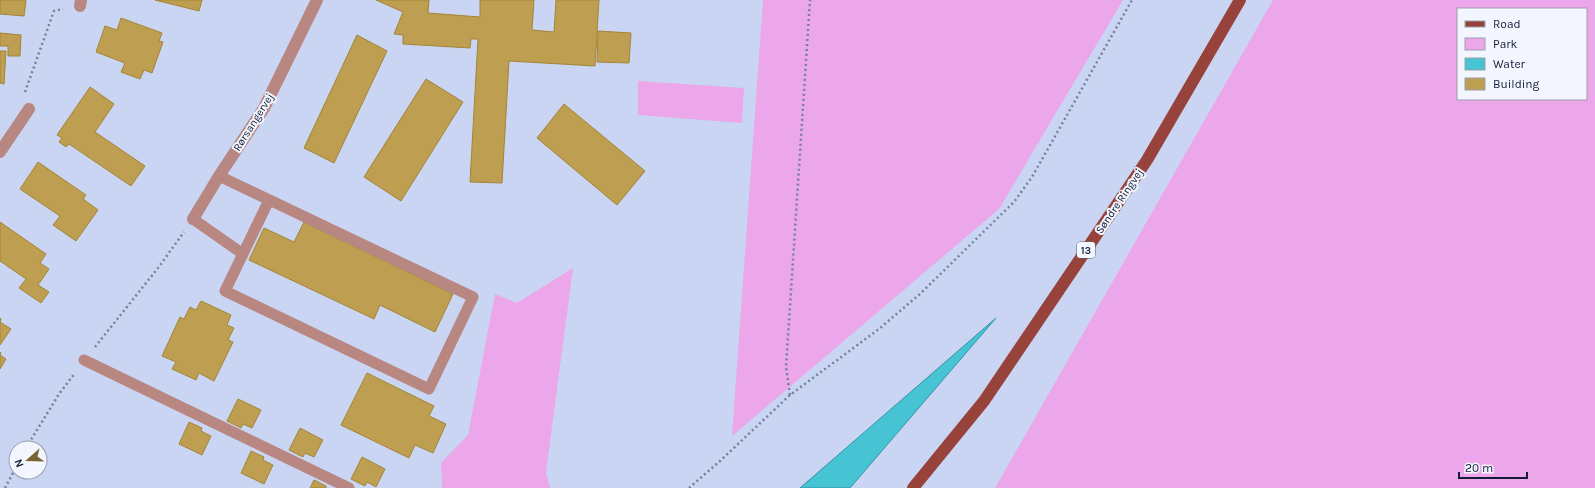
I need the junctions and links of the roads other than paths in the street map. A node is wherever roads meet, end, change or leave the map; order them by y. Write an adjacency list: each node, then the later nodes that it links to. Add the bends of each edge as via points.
1 (317, 0): 5 (street, Rørsangervej, via 264,108)
2 (1240, 0): 11 (main road, Søndre Ringvej / 13, via 1147,160 984,401)
3 (30, 109): 4 (street)
4 (0, 152)
5 (219, 176): 6 (lane); 7 (street, Rørsangervej)
6 (269, 200): 8 (lane); 8 (lane, via 473,297 429,389 225,291)
7 (193, 219): 8 (lane)
8 (243, 254)
9 (84, 360): 10 (lane)
10 (349, 488)
11 (913, 488)

